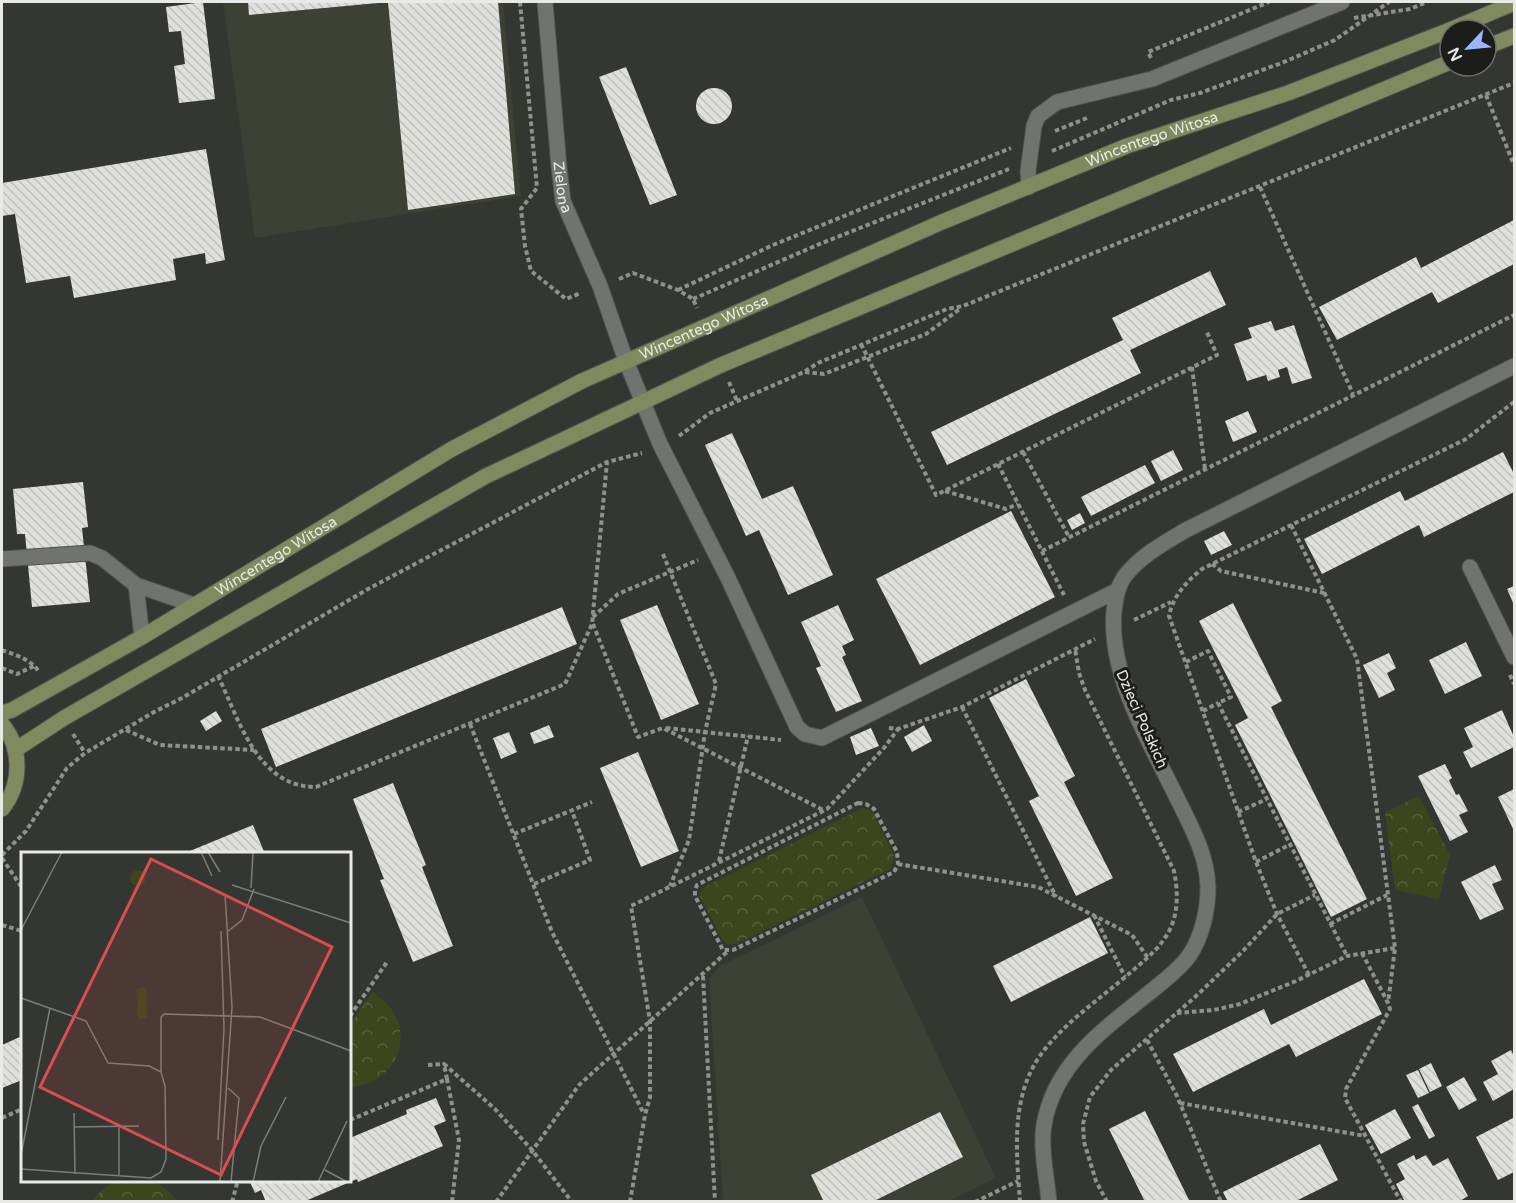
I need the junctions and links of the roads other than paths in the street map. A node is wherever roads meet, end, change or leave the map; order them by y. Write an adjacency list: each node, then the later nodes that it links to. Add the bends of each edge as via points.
1 (545, 2): 10 (street, Zielona, via 563,201 600,286)
2 (1342, 2): 9 (street, via 1152,79 1057,102 1038,116 1034,126)
3 (1515, 3): 4 (main road, Wincentego Witosa)
4 (1479, 18)
5 (1438, 35): 9 (main road, Wincentego Witosa, via 1288,93 1128,146)
6 (1515, 36): 7 (main road)
7 (1498, 42)
8 (1438, 67): 12 (main road, via 861,305)
9 (1029, 188): 10 (main road, Wincentego Witosa, via 942,222)
10 (626, 361): 12 (street, Zielona); 17 (main road, Wincentego Witosa, via 452,449)
11 (1515, 366): 16 (street, via 1186,531 1135,564)
12 (643, 402): 16 (street, Zielona, via 797,727 805,734 822,738); 22 (main road, via 486,476 64,718)
13 (2, 560): 15 (street, via 90,553)
14 (1470, 567): 19 (street)
15 (136, 585): 17 (street); 18 (street)
16 (1116, 591): 24 (street, Dzieci Polskich, via 1116,657 1128,696 1200,844 1208,901 1204,922 1189,956 1084,1047 1063,1074 1043,1125)
17 (194, 605): 18 (main road, Wincentego Witosa)
18 (141, 637): 20 (main road, Wincentego Witosa)
19 (1515, 657)
20 (2, 713)
21 (2, 724): 22 (main road)
22 (15, 750): 23 (main road, via 15,785)
23 (2, 809)
24 (1049, 1202)

